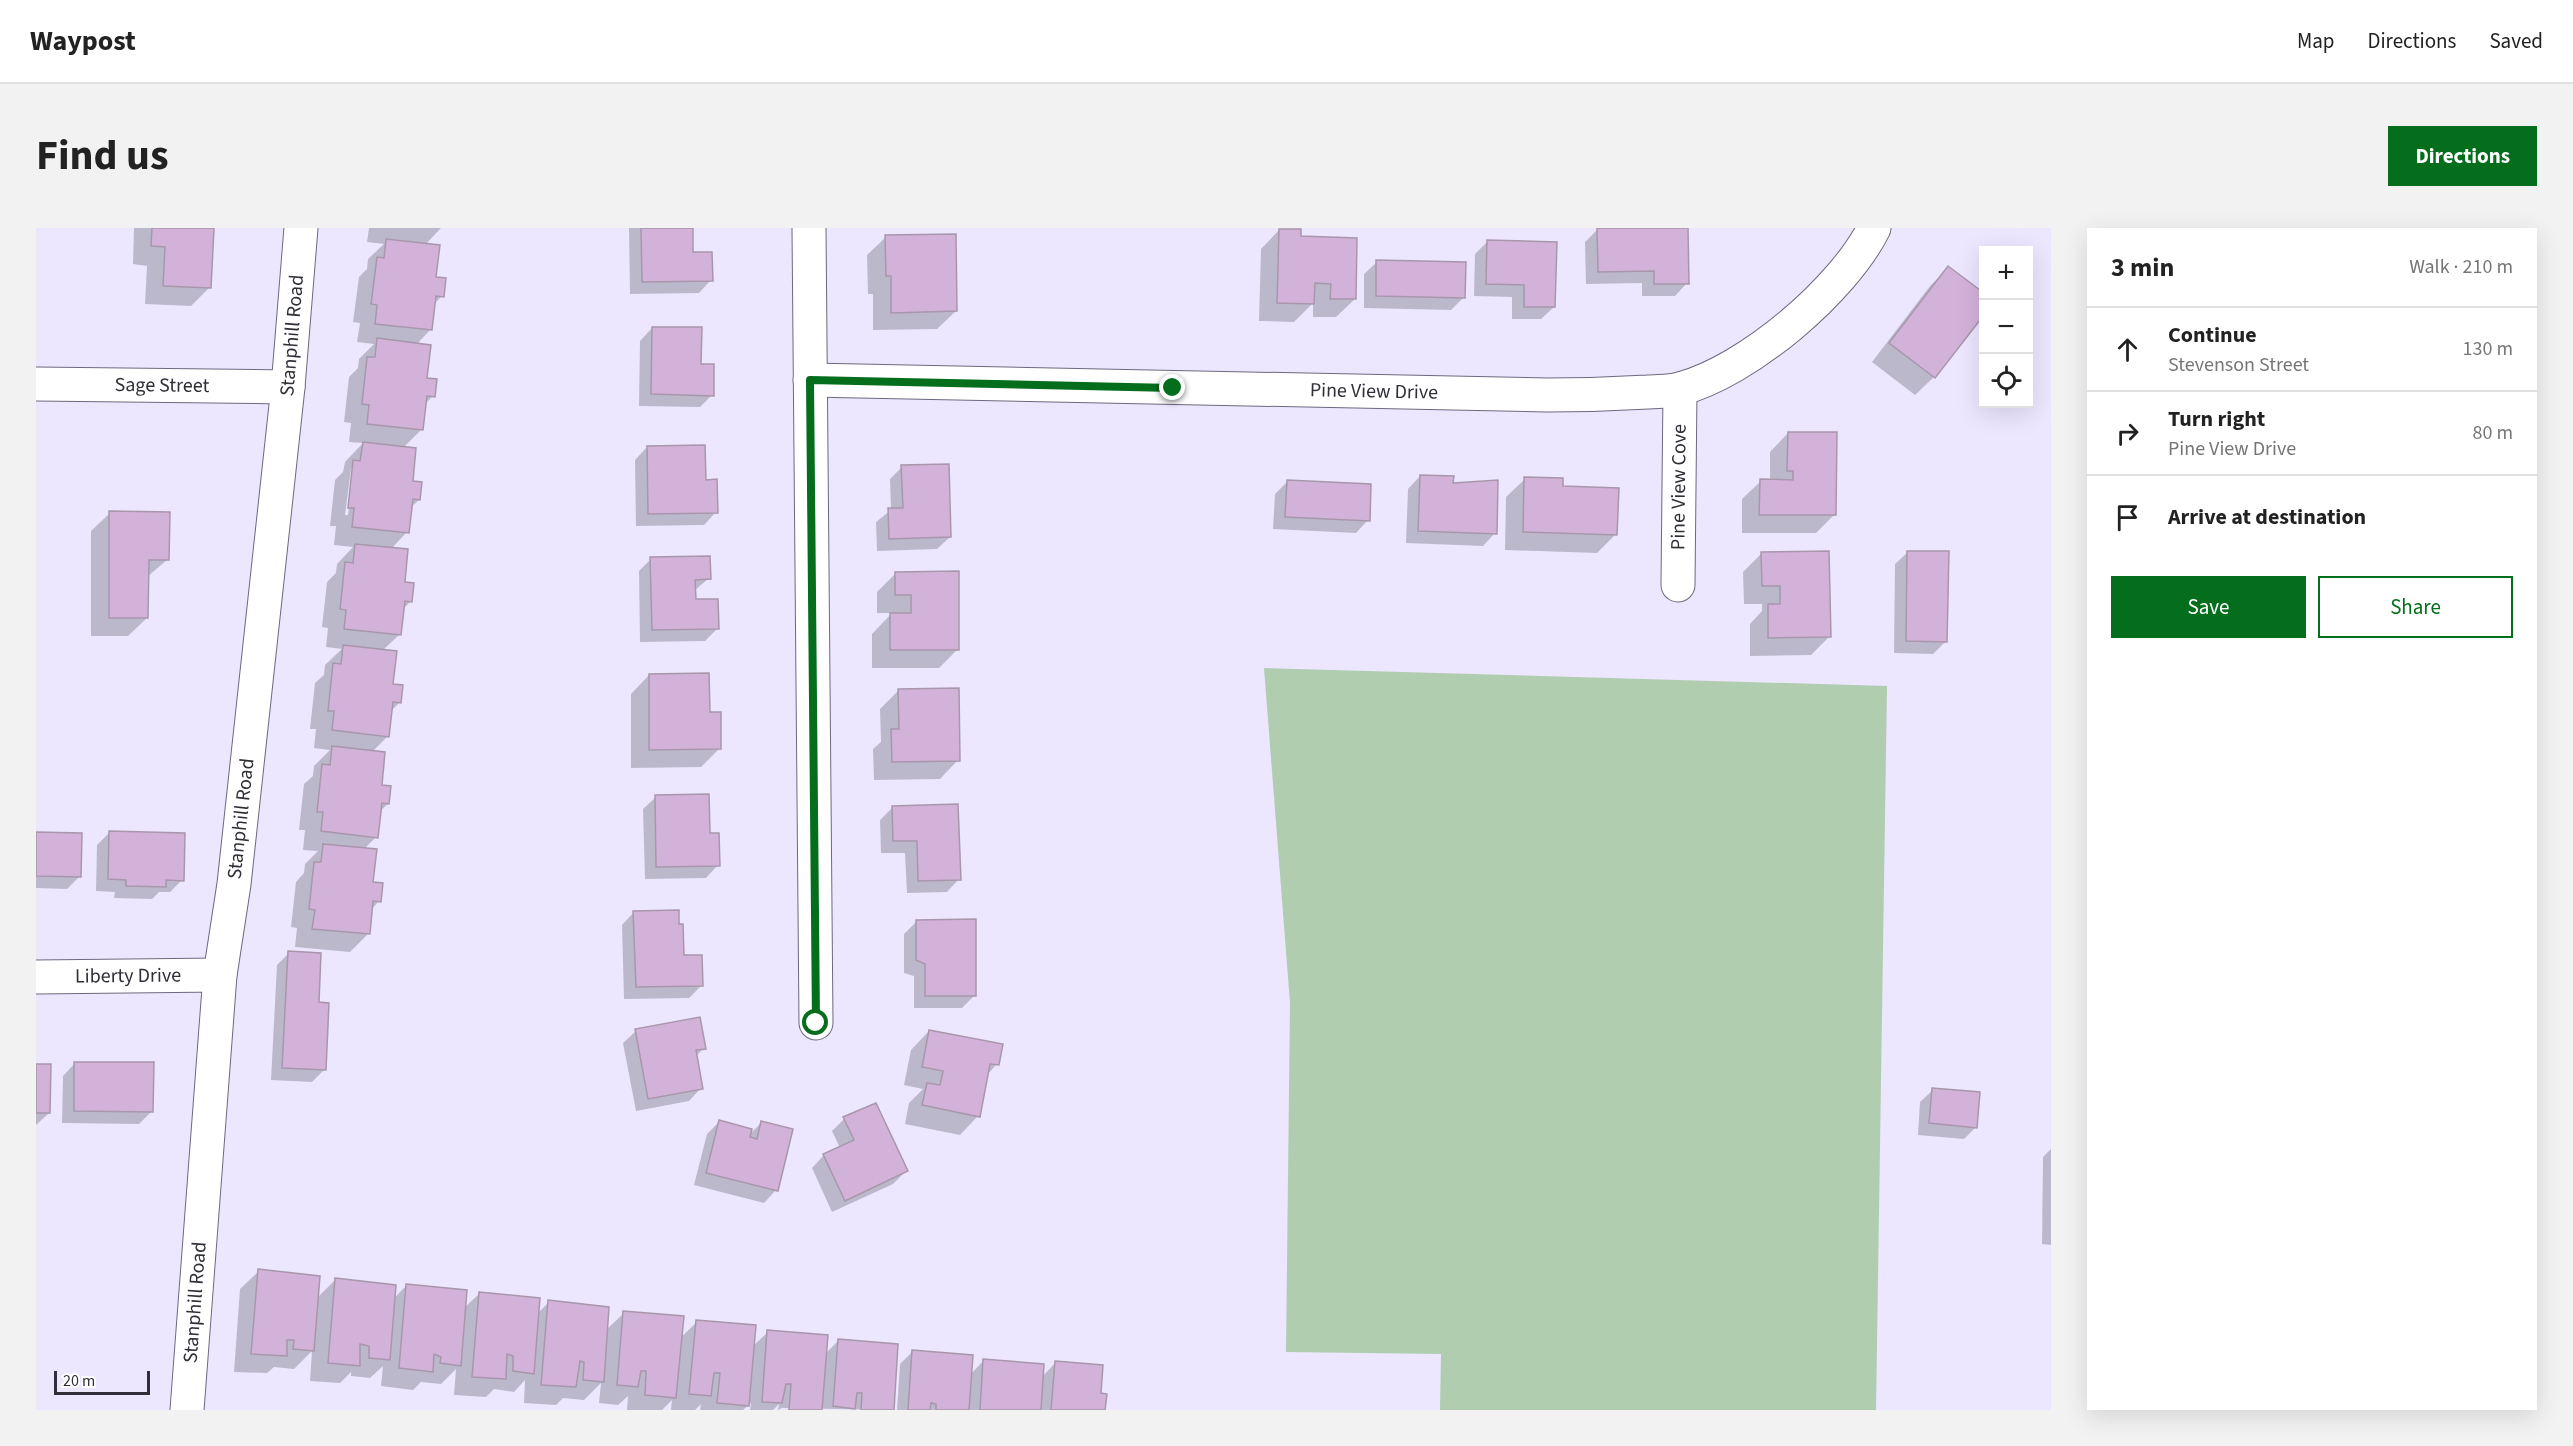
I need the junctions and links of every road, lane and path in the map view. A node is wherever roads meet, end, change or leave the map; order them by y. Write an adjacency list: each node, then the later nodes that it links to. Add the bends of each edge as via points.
1 (301, 228): 6 (street, Stanphill Road)
2 (809, 228): 4 (street)
3 (1874, 228): 7 (street, Pine View Drive, via 1845,273 1806,313 1762,347 1714,375)
4 (810, 380): 7 (street, Pine View Drive, via 1547,395); 11 (street)
5 (36, 384): 6 (street, Sage Street)
6 (288, 387): 9 (street, Stanphill Road, via 234,884)
7 (1680, 389): 8 (street, Pine View Cove)
8 (1678, 585)
9 (220, 975): 10 (street, Liberty Drive); 12 (street, Stanphill Road)
10 (36, 977)
11 (816, 1023)
12 (187, 1410)

